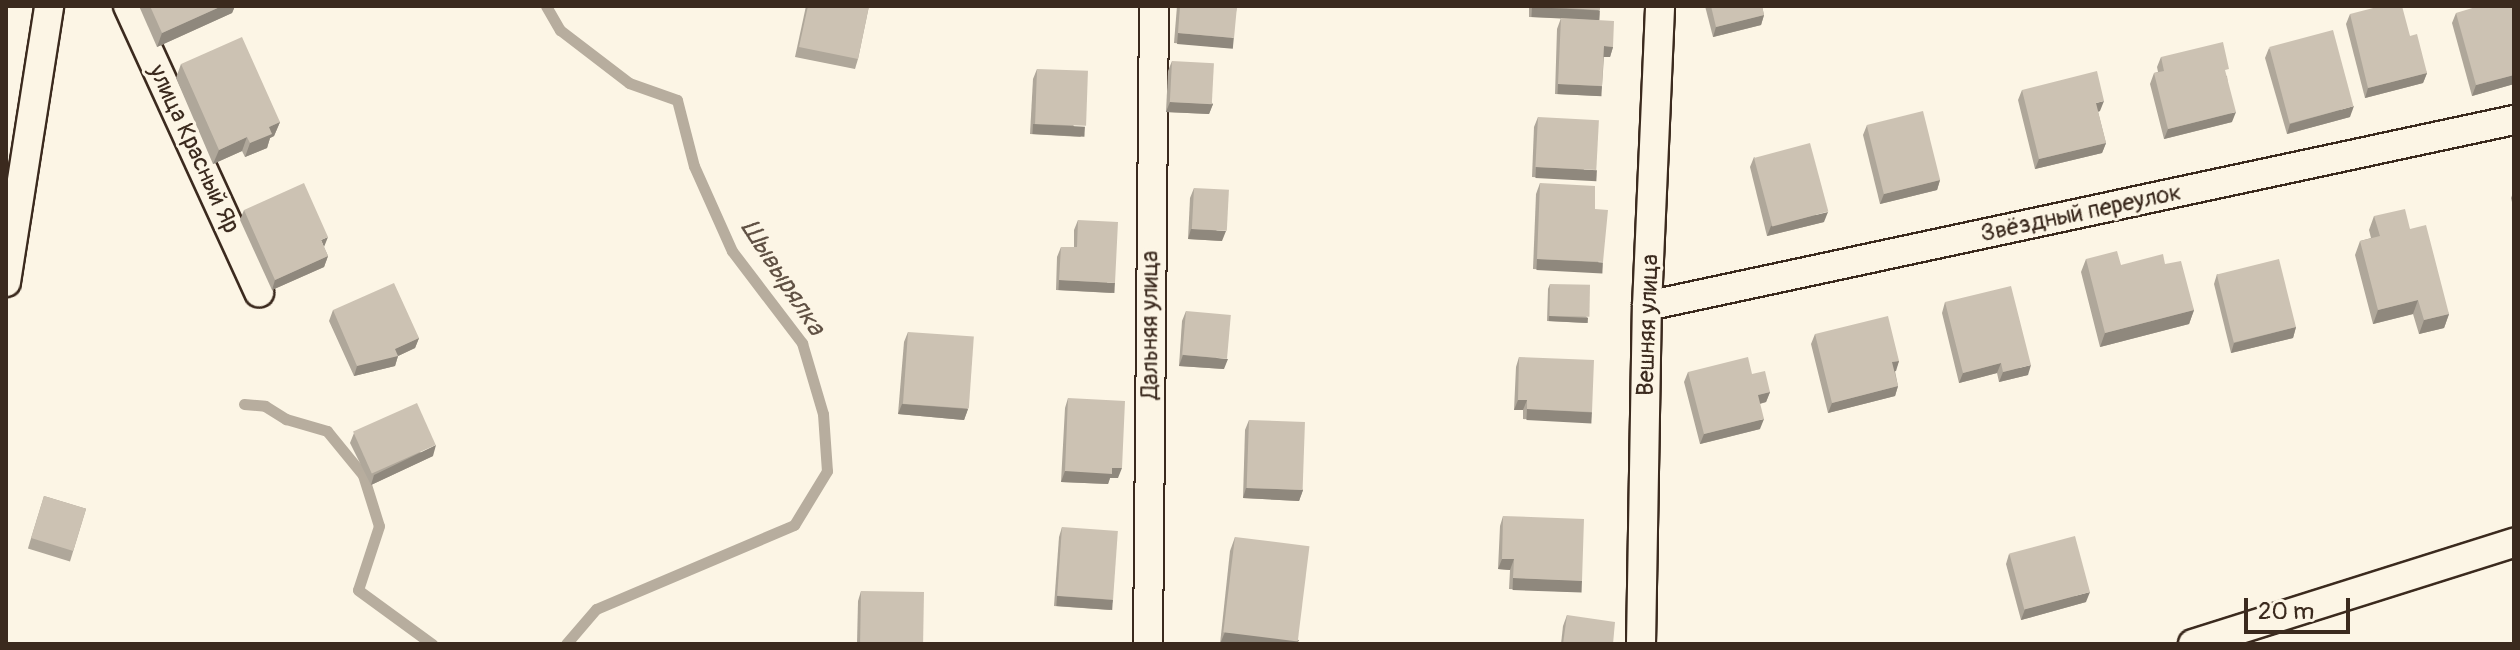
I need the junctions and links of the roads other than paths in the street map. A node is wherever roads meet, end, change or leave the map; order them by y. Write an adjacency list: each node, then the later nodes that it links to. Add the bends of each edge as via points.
1 (49, 6): 6 (street)
2 (128, 6): 7 (street, улица Красный Яр)
3 (1154, 6): 11 (street, Дальняя улица)
4 (1660, 6): 8 (street, Вешняя улица)
5 (2514, 120): 8 (street, Звёздный переулок)
6 (6, 282)
7 (259, 292)
8 (1647, 306): 12 (street, Вешняя улица)
9 (2514, 543): 10 (street)
10 (2223, 640): 13 (street)
11 (1148, 644)
12 (1641, 644)
13 (2193, 644)

